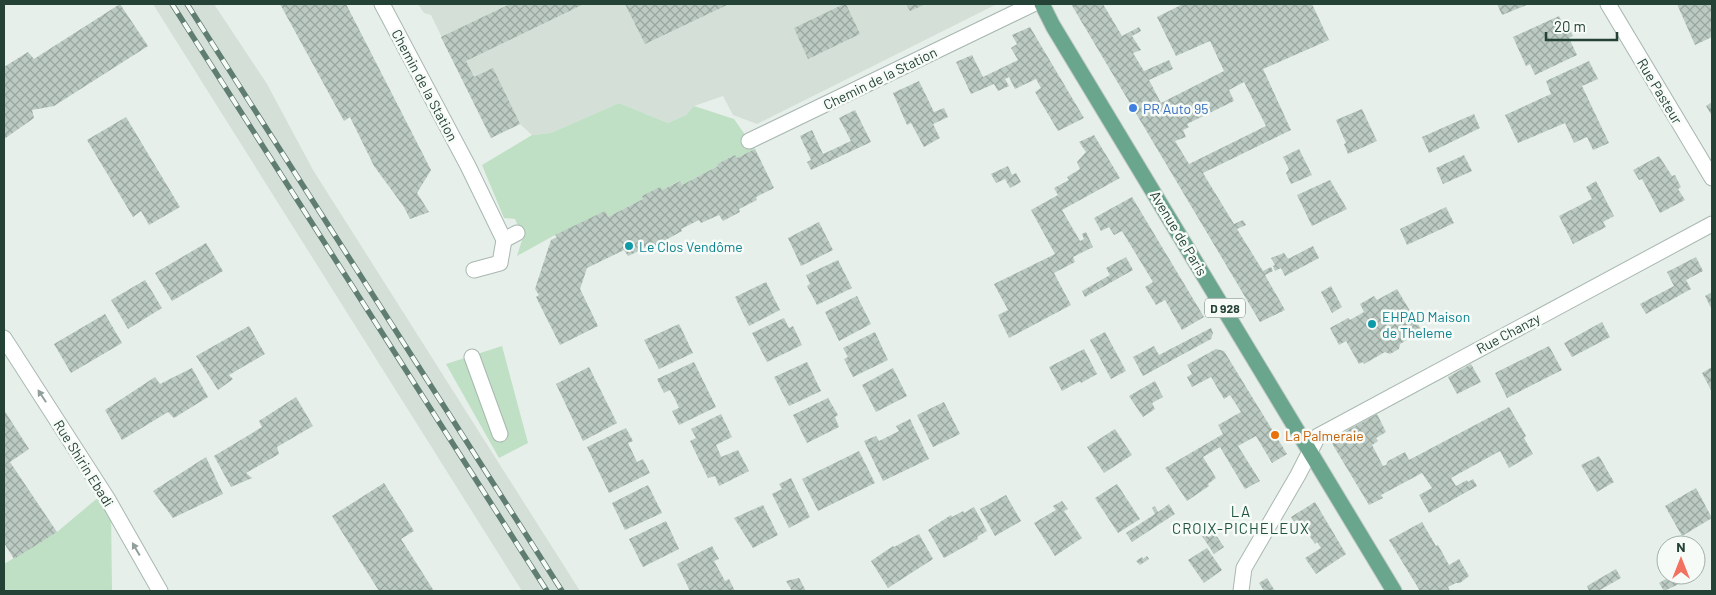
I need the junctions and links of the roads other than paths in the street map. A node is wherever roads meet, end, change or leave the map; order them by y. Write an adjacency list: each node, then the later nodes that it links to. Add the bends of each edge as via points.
1 (382, 4): 8 (street, Chemin de la Station, via 468,166 510,236 500,263)
2 (1033, 4): 5 (street, Chemin de la Station)
3 (1042, 4): 12 (main road, Avenue de Paris / D 928)
4 (1608, 4): 6 (street, Rue Pasteur)
5 (748, 141)
6 (1712, 178)
7 (1712, 224): 12 (street, Rue Chanzy, via 1324,432)
8 (474, 270)
9 (4, 338): 13 (street, Rue Shirin Ebadi, one-way to 9, via 107,498)
10 (472, 357): 11 (street)
11 (500, 434)
12 (1310, 450): 14 (street, Rue Chanzy, via 1244,568); 15 (main road, Avenue de Paris / D 928)
13 (160, 591)
14 (1241, 591)
15 (1394, 591)

